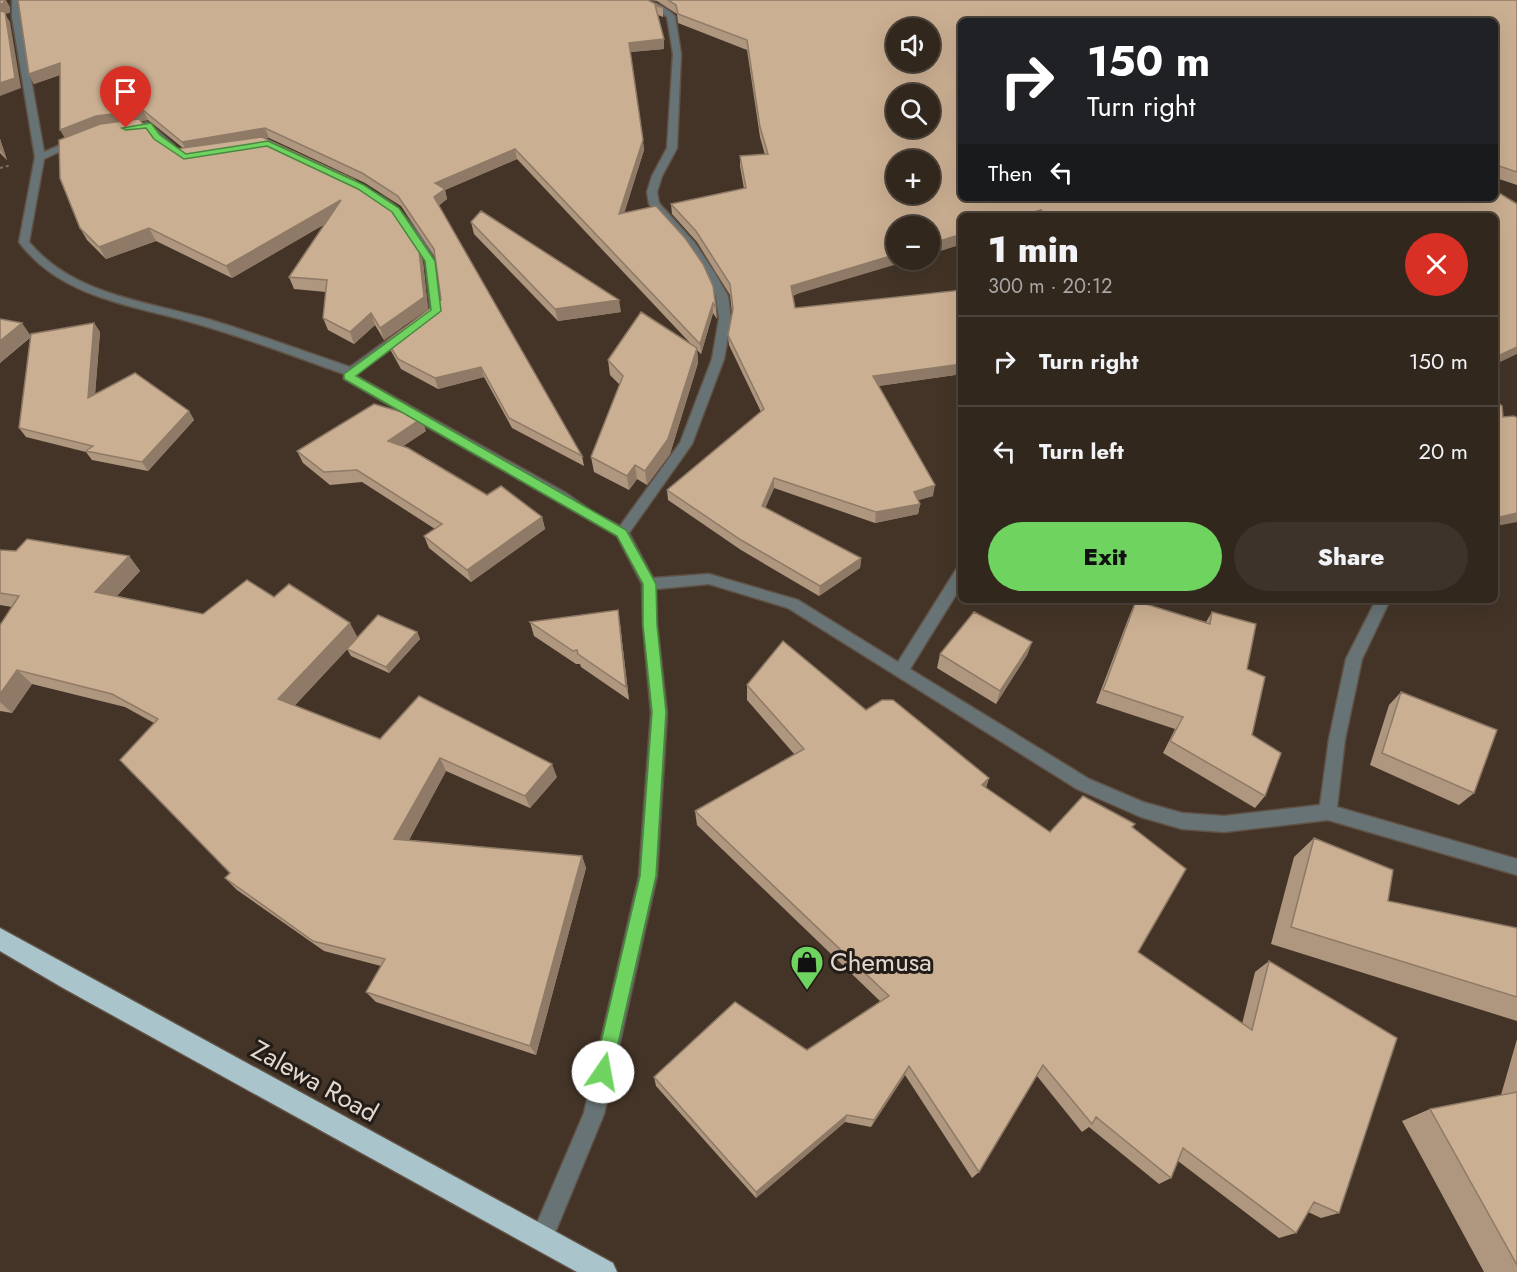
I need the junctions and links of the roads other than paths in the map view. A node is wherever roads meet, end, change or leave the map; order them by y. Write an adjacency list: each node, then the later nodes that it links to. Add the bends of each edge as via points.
1 (16, 0): 5 (street, via 12,18)
2 (637, 0): 9 (street, via 657,6 671,16 676,54 672,148 657,176 652,192 654,204 710,273 722,296 725,319 718,359 686,444)
3 (115, 129): 6 (street, via 148,125)
4 (83, 139): 5 (street)
5 (40, 157): 8 (street, via 24,242 40,264 95,292 204,322)
6 (184, 157)
7 (361, 187): 8 (street, via 396,210 430,261 436,311)
8 (351, 372): 9 (street, via 348,376)
9 (622, 533): 11 (street)
10 (958, 578): 13 (street)
11 (649, 584): 13 (street, via 709,579 793,604); 17 (street, via 659,712 648,876 594,1114)
12 (1382, 603): 14 (street, via 1354,658 1337,739)
13 (902, 669): 14 (street, via 1083,784 1141,809 1182,821 1224,825)
14 (1328, 812): 15 (street)
15 (1517, 867)
16 (0, 939): 17 (highway, Zalewa Road)
17 (542, 1237): 18 (highway, Zalewa Road)
18 (604, 1272)

